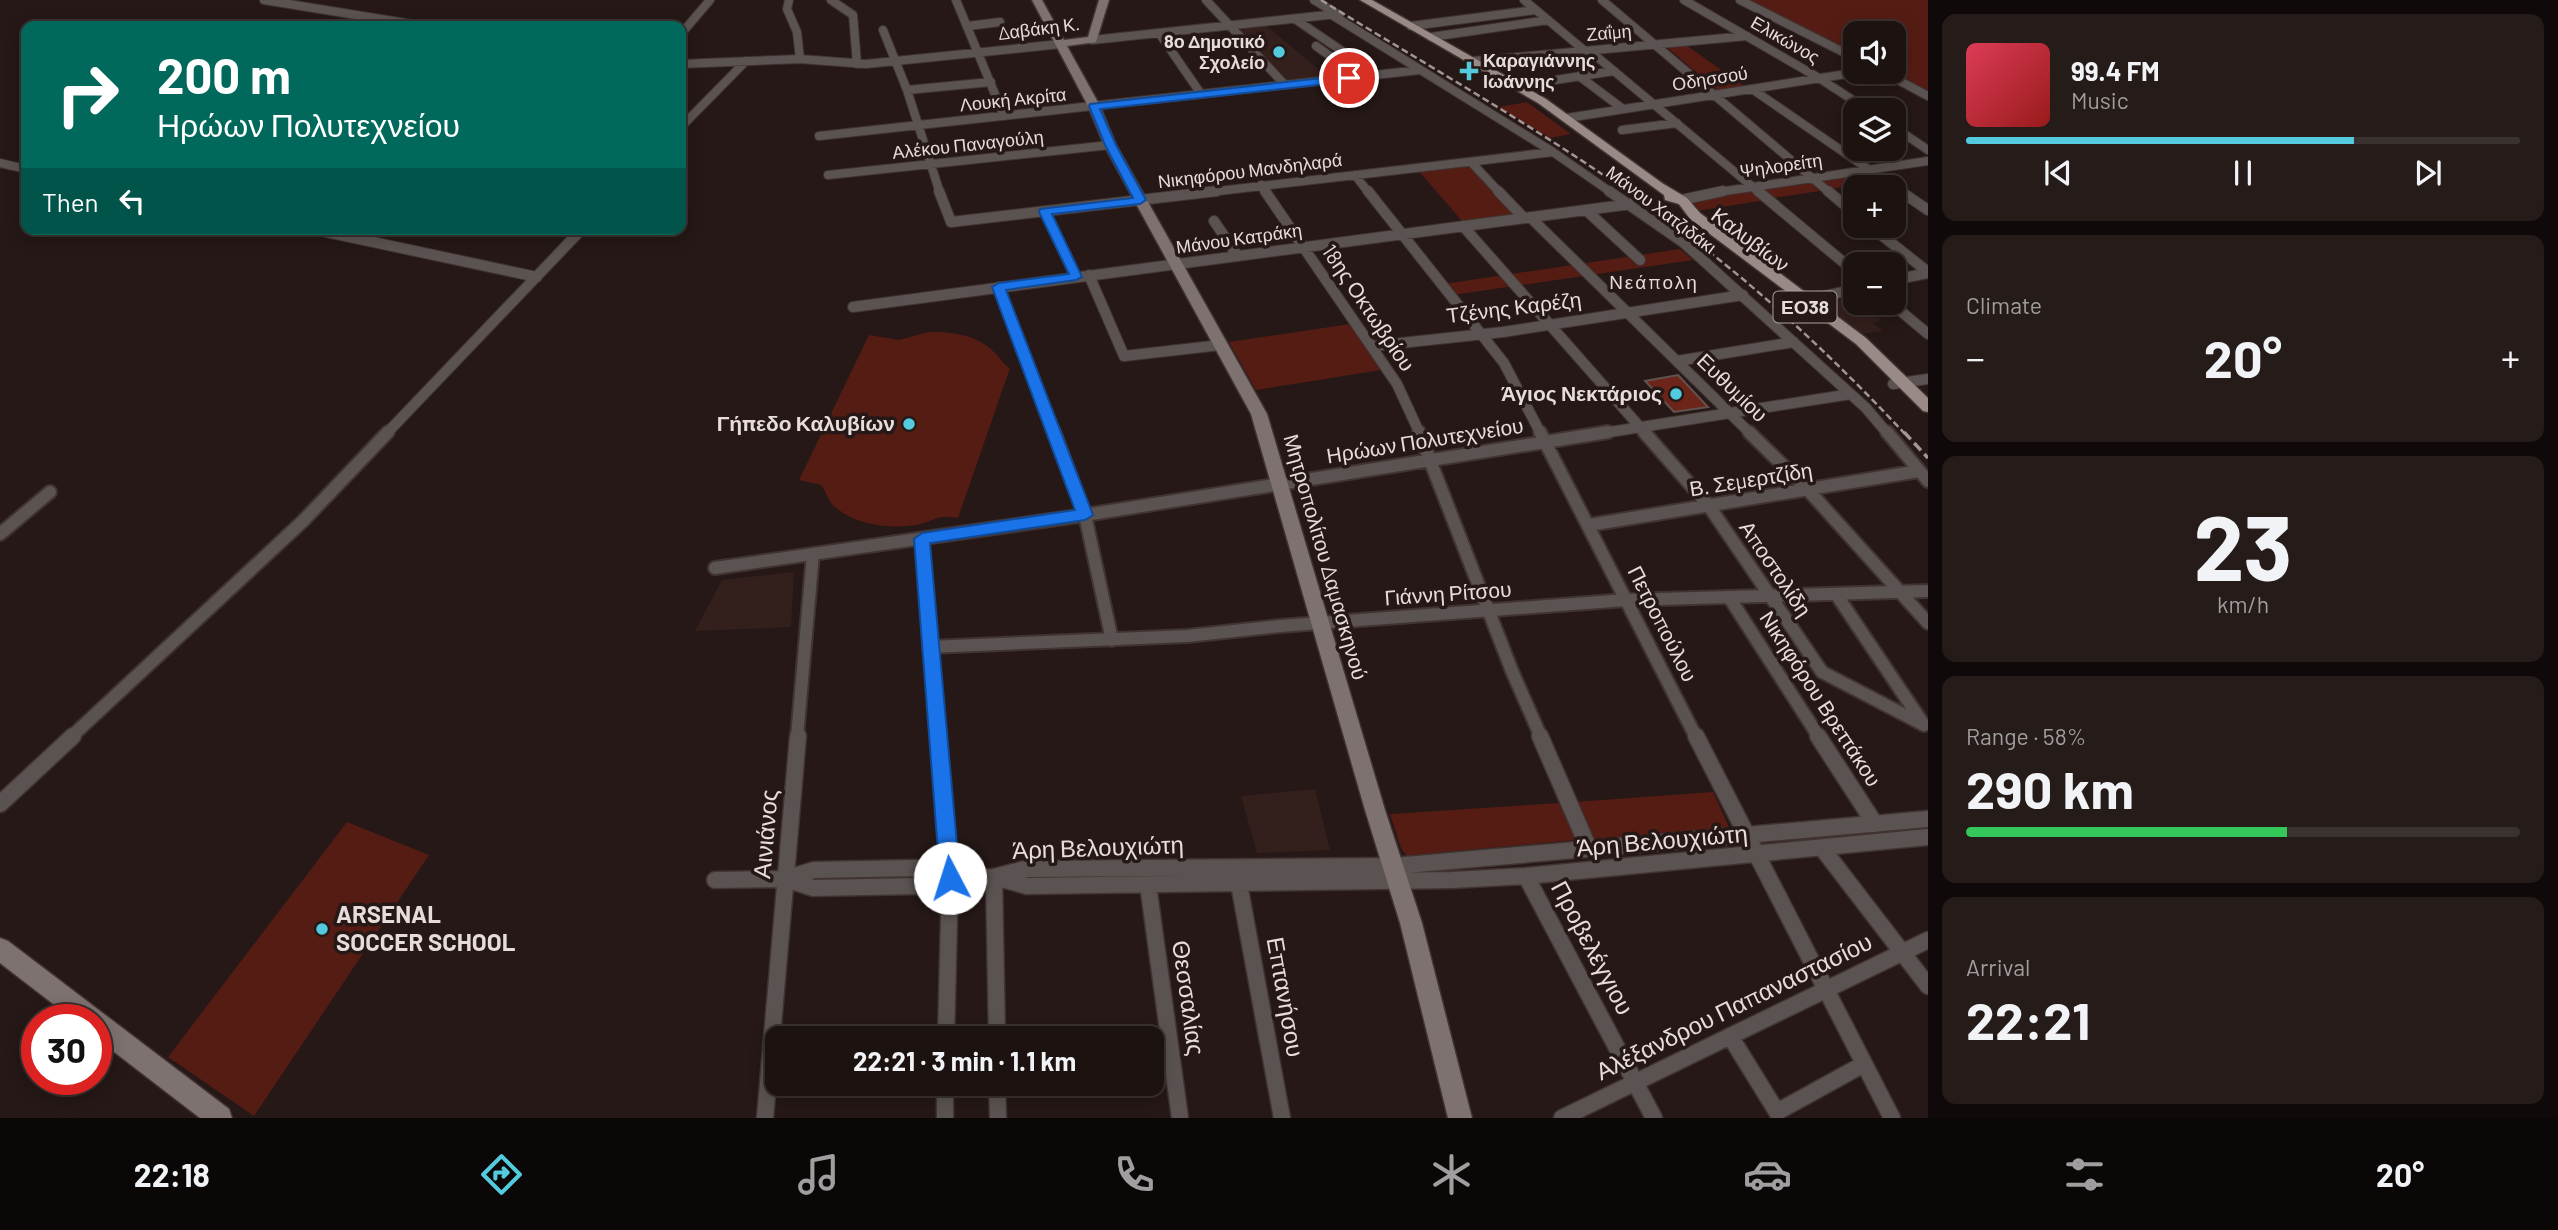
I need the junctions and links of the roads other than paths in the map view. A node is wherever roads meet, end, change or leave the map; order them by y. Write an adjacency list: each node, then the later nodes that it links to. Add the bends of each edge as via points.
1 (264, 0): 19 (street)
2 (710, 0): 24 (street)
3 (789, 0): 36 (street, via 787,9 797,32)
4 (831, 0): 41 (street, via 852,15)
5 (956, 0): 21 (street)
6 (1037, 0): 30 (street, Μητροπολίτου Δαμασκηνού)
7 (1104, 0): 29 (street)
8 (1206, 0): 22 (street)
9 (1314, 0): 16 (street)
10 (1365, 0): 23 (main road, Καλυβίων / ΕΟ38)
11 (1524, 0): 15 (street)
12 (1602, 0): 31 (street)
13 (1684, 0): 27 (street, Ελικώνος)
14 (1740, 0): 34 (street)
15 (1535, 10): 18 (street); 23 (street)
16 (1335, 15): 17 (street, Δαβάκη Κ.); 42 (street, Μάνου Χατζιδάκι)
17 (1295, 19): 22 (street, Δαβάκη Κ.); 45 (street)
18 (1548, 20): 28 (street); 33 (street)
19 (393, 21)
20 (1000, 22): 21 (street)
21 (968, 26): 35 (street)
22 (1228, 26): 26 (street, Δαβάκη Κ.); 51 (street)
23 (1411, 26): 28 (main road, Καλυβίων / ΕΟ38)
24 (686, 28)
25 (883, 30): 39 (street)
26 (1159, 33): 29 (street, Δαβάκη Κ.); 55 (street)
27 (1747, 36): 31 (street, Ζαΐμη); 48 (street, Ελικώνος)
28 (1431, 37): 38 (main road, Καλυβίων / ΕΟ38)
29 (1092, 40): 30 (street, Δαβάκη Κ.)
30 (1061, 44): 35 (street, Δαβάκη Κ.); 60 (street, Μητροπολίτου Δαμασκηνού)
31 (1657, 45): 33 (street, Ζαΐμη); 56 (street)
32 (1316, 46): 47 (street)
33 (1588, 51): 38 (street, Ζαΐμη); 43 (street)
34 (1843, 52)
35 (980, 53): 39 (street, Δαβάκη Κ.); 49 (street)
36 (800, 60): 37 (street, Δαβάκη Κ.); 41 (street, Δαβάκη Κ.)
37 (746, 61): 40 (street, Δαβάκη Κ.); 64 (street)
38 (1474, 61): 52 (main road, Καλυβίων / ΕΟ38)
39 (897, 62): 41 (street, Δαβάκη Κ.); 54 (street)
40 (686, 64)
41 (857, 64)
42 (1416, 68): 45 (street, Λουκή Ακρίτα); 72 (street, Μάνου Χατζιδάκι)
43 (1614, 71): 46 (street); 59 (street)
44 (1843, 74): 48 (street, Οδησσού)
45 (1377, 75): 47 (street, Λουκή Ακρίτα)
46 (1579, 76): 52 (street); 61 (street)
47 (1359, 77): 51 (street, Λουκή Ακρίτα)
48 (1819, 78): 53 (street, Οδησσού); 58 (street, Ελικώνος)
49 (991, 82): 54 (street); 62 (street)
50 (1906, 84): 57 (street)
51 (1285, 85): 55 (street, Λουκή Ακρίτα)
52 (1516, 86): 63 (main road, Καλυβίων / ΕΟ38); 85 (main road, Καλυβίων / ΕΟ38)
53 (1752, 89): 56 (street, Οδησσού); 78 (street)
54 (907, 90): 66 (street)
55 (1201, 94): 60 (street, Λουκή Ακρίτα)
56 (1715, 94): 59 (street, Οδησσού); 81 (street)
57 (1928, 96)
58 (1850, 98)
59 (1654, 104): 61 (street, Οδησσού); 65 (street)
60 (1094, 106): 62 (street, Λουκή Ακρίτα); 70 (street, Μητροπολίτου Δαμασκηνού)
61 (1623, 109): 63 (street, Οδησσού)
62 (1004, 116): 66 (street, Λουκή Ακρίτα)
63 (1567, 118): 85 (main road, Καλυβίων / ΕΟ38)
64 (686, 122)
65 (1677, 122): 67 (street); 83 (street)
66 (918, 126): 69 (street, Λουκή Ακρίτα); 76 (street)
67 (1622, 131)
68 (1906, 135): 71 (street)
69 (819, 136)
70 (1110, 145): 76 (street, Αλέκου Παναγούλη); 84 (street, Μητροπολίτου Δαμασκηνού)
71 (1928, 150)
72 (1552, 152): 74 (street, Νικηφόρου Μανδηλαρά); 86 (street, Μάνου Χατζιδάκι)
73 (1928, 161): 78 (street, Ψηλορείτη)
74 (1471, 162): 80 (street, Νικηφόρου Μανδηλαρά); 91 (street, Ευθυμίου)
75 (0, 163): 77 (street)
76 (929, 165): 79 (street, Αλέκου Παναγούλη); 90 (street, Νικηφόρου Μανδηλαρά, via 951,222)
77 (21, 168)
78 (1871, 170): 81 (street, Ψηλορείτη); 89 (street)
79 (828, 175)
80 (1354, 175): 82 (street, Νικηφόρου Μανδηλαρά); 94 (street, Πετροπούλου)
81 (1810, 178): 83 (street, Ψηλορείτη); 87 (street)
82 (1261, 185): 84 (street, Νικηφόρου Μανδηλαρά); 98 (street, 18ης Οκτωβρίου)
83 (1754, 186): 85 (street, Ψηλορείτη); 101 (street)
84 (1140, 200): 90 (street, Νικηφόρου Μανδηλαρά); 102 (street, Μητροπολίτου Δαμασκηνού)
85 (1675, 203): 111 (main road, Καλυβίων / ΕΟ38); 124 (main road, Καλυβίων / ΕΟ38)
86 (1631, 204): 88 (street, Μάνου Κατράκη); 110 (street, Μάνου Χατζιδάκι)
87 (1843, 204)
88 (1586, 210): 91 (street, Μάνου Κατράκη); 100 (street)
89 (1928, 210)
90 (1045, 212): 106 (street)
91 (1527, 217): 93 (street, Μάνου Κατράκη); 113 (street, Ευθυμίου)
92 (1214, 221): 99 (street)
93 (1463, 226): 94 (street, Μάνου Κατράκη); 115 (street, Αποστολίδη)
94 (1403, 233): 98 (street, Μάνου Κατράκη); 116 (street, Πετροπούλου)
95 (340, 235): 105 (street)
96 (576, 235): 105 (street)
97 (1885, 238): 103 (street)
98 (1303, 246): 99 (street, Μάνου Κατράκη); 120 (street, 18ης Οκτωβρίου)
99 (1237, 255): 102 (street, Μάνου Κατράκη)
100 (1640, 260)
101 (1843, 262)
102 (1175, 263): 104 (street, Μάνου Κατράκη); 119 (street, Μητροπολίτου Δαμασκηνού)
103 (1928, 273): 107 (street)
104 (1089, 275): 106 (street, Μάνου Κατράκη); 121 (street)
105 (537, 277): 156 (street, via 303,521)
106 (1076, 277): 108 (street, Μάνου Κατράκη)
107 (1906, 278)
108 (999, 287): 112 (street, Μάνου Κατράκη); 138 (street)
109 (1843, 292): 111 (street)
110 (1743, 295): 113 (street, Τζένης Καρέζη); 118 (street, Μάνου Χατζιδάκι)
111 (1807, 300): 124 (main road, Καλυβίων / ΕΟ38, via 1861,341)
112 (853, 307)
113 (1628, 313): 115 (street, Τζένης Καρέζη); 122 (street, Ευθυμίου)
114 (1905, 315): 117 (street)
115 (1550, 324): 116 (street, Τζένης Καρέζη); 129 (street, Αποστολίδη)
116 (1482, 333): 120 (street, Τζένης Καρέζη); 130 (street, Πετροπούλου, via 1504,363)
117 (1928, 334)
118 (1794, 342): 122 (street); 125 (street, Μάνου Χατζιδάκι)
119 (1221, 345): 121 (street); 134 (street, Μητροπολίτου Δαμασκηνού, via 1256,407)
120 (1373, 346): 131 (street, 18ης Οκτωβρίου, via 1392,375)
121 (1124, 356)
122 (1677, 361): 127 (street, Ευθυμίου)
123 (1928, 379): 124 (street)
124 (1899, 383): 126 (main road, Καλυβίων / ΕΟ38); 128 (main road, Καλυβίων / ΕΟ38)
125 (1851, 394): 127 (street, Ηρώων Πολυτεχνείου); 132 (street, Μάνου Χατζιδάκι)
126 (1928, 407)
127 (1730, 412): 129 (street, Ηρώων Πολυτεχνείου); 135 (street, Ευθυμίου)
128 (1928, 422)
129 (1639, 426): 130 (street, Ηρώων Πολυτεχνείου); 137 (street, Αποστολίδη)
130 (1545, 442): 131 (street, Ηρώων Πολυτεχνείου); 139 (street, Πετροπούλου)
131 (1432, 460): 134 (street, Ηρώων Πολυτεχνείου); 150 (street, 18ης Οκτωβρίου)
132 (1919, 471): 133 (street, Μάνου Χατζιδάκι); 135 (street, Β. Σεμερτζίδη)
133 (1928, 481)
134 (1280, 483): 138 (street, Ηρώων Πολυτεχνείου); 151 (street, Μητροπολίτου Δαμασκηνού)
135 (1809, 491): 137 (street, Β. Σεμερτζίδη); 145 (street, Ευθυμίου)
136 (50, 492): 140 (street)
137 (1709, 506): 139 (street, Β. Σεμερτζίδη); 147 (street, Αποστολίδη)
138 (1085, 515): 141 (street, Ηρώων Πολυτεχνείου); 153 (street)
139 (1589, 525): 149 (street, Πετροπούλου)
140 (0, 534)
141 (922, 539): 142 (street, Ηρώων Πολυτεχνείου); 154 (street)
142 (813, 554): 143 (street, Ηρώων Πολυτεχνείου); 168 (street, Αινιάνος)
143 (715, 569)
144 (1928, 591): 145 (street, Γιάννη Ρίτσου)
145 (1900, 592): 146 (street, Γιάννη Ρίτσου); 152 (street, Ευθυμίου)
146 (1836, 594): 147 (street, Γιάννη Ρίτσου); 155 (street)
147 (1770, 596): 148 (street, Γιάννη Ρίτσου); 155 (street, Αποστολίδη, via 1822,672)
148 (1730, 597): 149 (street, Γιάννη Ρίτσου); 158 (street, Νικηφόρου Βρεττάκου)
149 (1626, 600): 150 (street, Γιάννη Ρίτσου); 159 (street, Πετροπούλου)
150 (1489, 611): 151 (street, Γιάννη Ρίτσου); 162 (street, 18ης Οκτωβρίου)
151 (1321, 623): 153 (street, Γιάννη Ρίτσου); 164 (street, Μητροπολίτου Δαμασκηνού)
152 (1928, 623)
153 (1112, 640): 154 (street, Γιάννη Ρίτσου)
154 (929, 647): 167 (street)
155 (1926, 728)
156 (0, 804)
157 (1928, 819): 158 (street, Άρη Βελουχιώτη)
158 (1875, 824): 159 (street, Άρη Βελουχιώτη)
159 (1748, 835): 162 (street, Άρη Βελουχιώτη); 163 (street, Πετροπούλου)
160 (1928, 837): 161 (street, Άρη Βελουχιώτη)
161 (1822, 848): 163 (street, Άρη Βελουχιώτη); 174 (street)
162 (1589, 849): 164 (street, Άρη Βελουχιώτη)
163 (1758, 855): 165 (street, Άρη Βελουχιώτη); 176 (street, Πετροπούλου)
164 (1396, 874): 165 (street, Άρη Βελουχιώτη); 166 (street, Άρη Βελουχιώτη, via 1025,869); 170 (street, Άρη Βελουχιώτη); 192 (street, Μητροπολίτου Δαμασκηνού)
165 (1526, 876): 183 (street, Προβελέγγιου)
166 (995, 877): 167 (street); 171 (street, Άρη Βελουχιώτη, via 1027,886); 179 (street)
167 (946, 878): 168 (street, via 917,886 813,888); 178 (street)
168 (785, 879): 169 (street); 187 (street, Αινιάνος)
169 (715, 880)
170 (1239, 884): 171 (street, Άρη Βελουχιώτη); 191 (street, Επτανήσου)
171 (1148, 885): 190 (street, Θεσσαλίας)
172 (1928, 940): 174 (street, Αλέξανδρου Παπαναστασίου)
173 (0, 949): 177 (street)
174 (1903, 953): 175 (street); 176 (street, Αλέξανδρου Παπαναστασίου)
175 (1928, 986)
176 (1824, 989): 181 (street, Αλέξανδρου Παπαναστασίου); 182 (street, Πετροπούλου)
177 (71, 1004)
178 (946, 1026)
179 (997, 1026)
180 (112, 1036): 186 (street)
181 (1730, 1036): 182 (street, via 1777,1112); 183 (street, Αλέξανδρου Παπαναστασίου)
182 (1864, 1064): 195 (street, Πετροπούλου)
183 (1636, 1082): 193 (street, Αλέξανδρου Παπαναστασίου); 194 (street, Προβελέγγιου)
184 (945, 1096): 188 (street)
185 (997, 1096): 189 (street)
186 (220, 1118)
187 (765, 1118)
188 (945, 1118)
189 (998, 1118)
190 (1180, 1118)
191 (1282, 1118)
192 (1460, 1118)
193 (1562, 1118)
194 (1654, 1118)
195 (1892, 1118)

